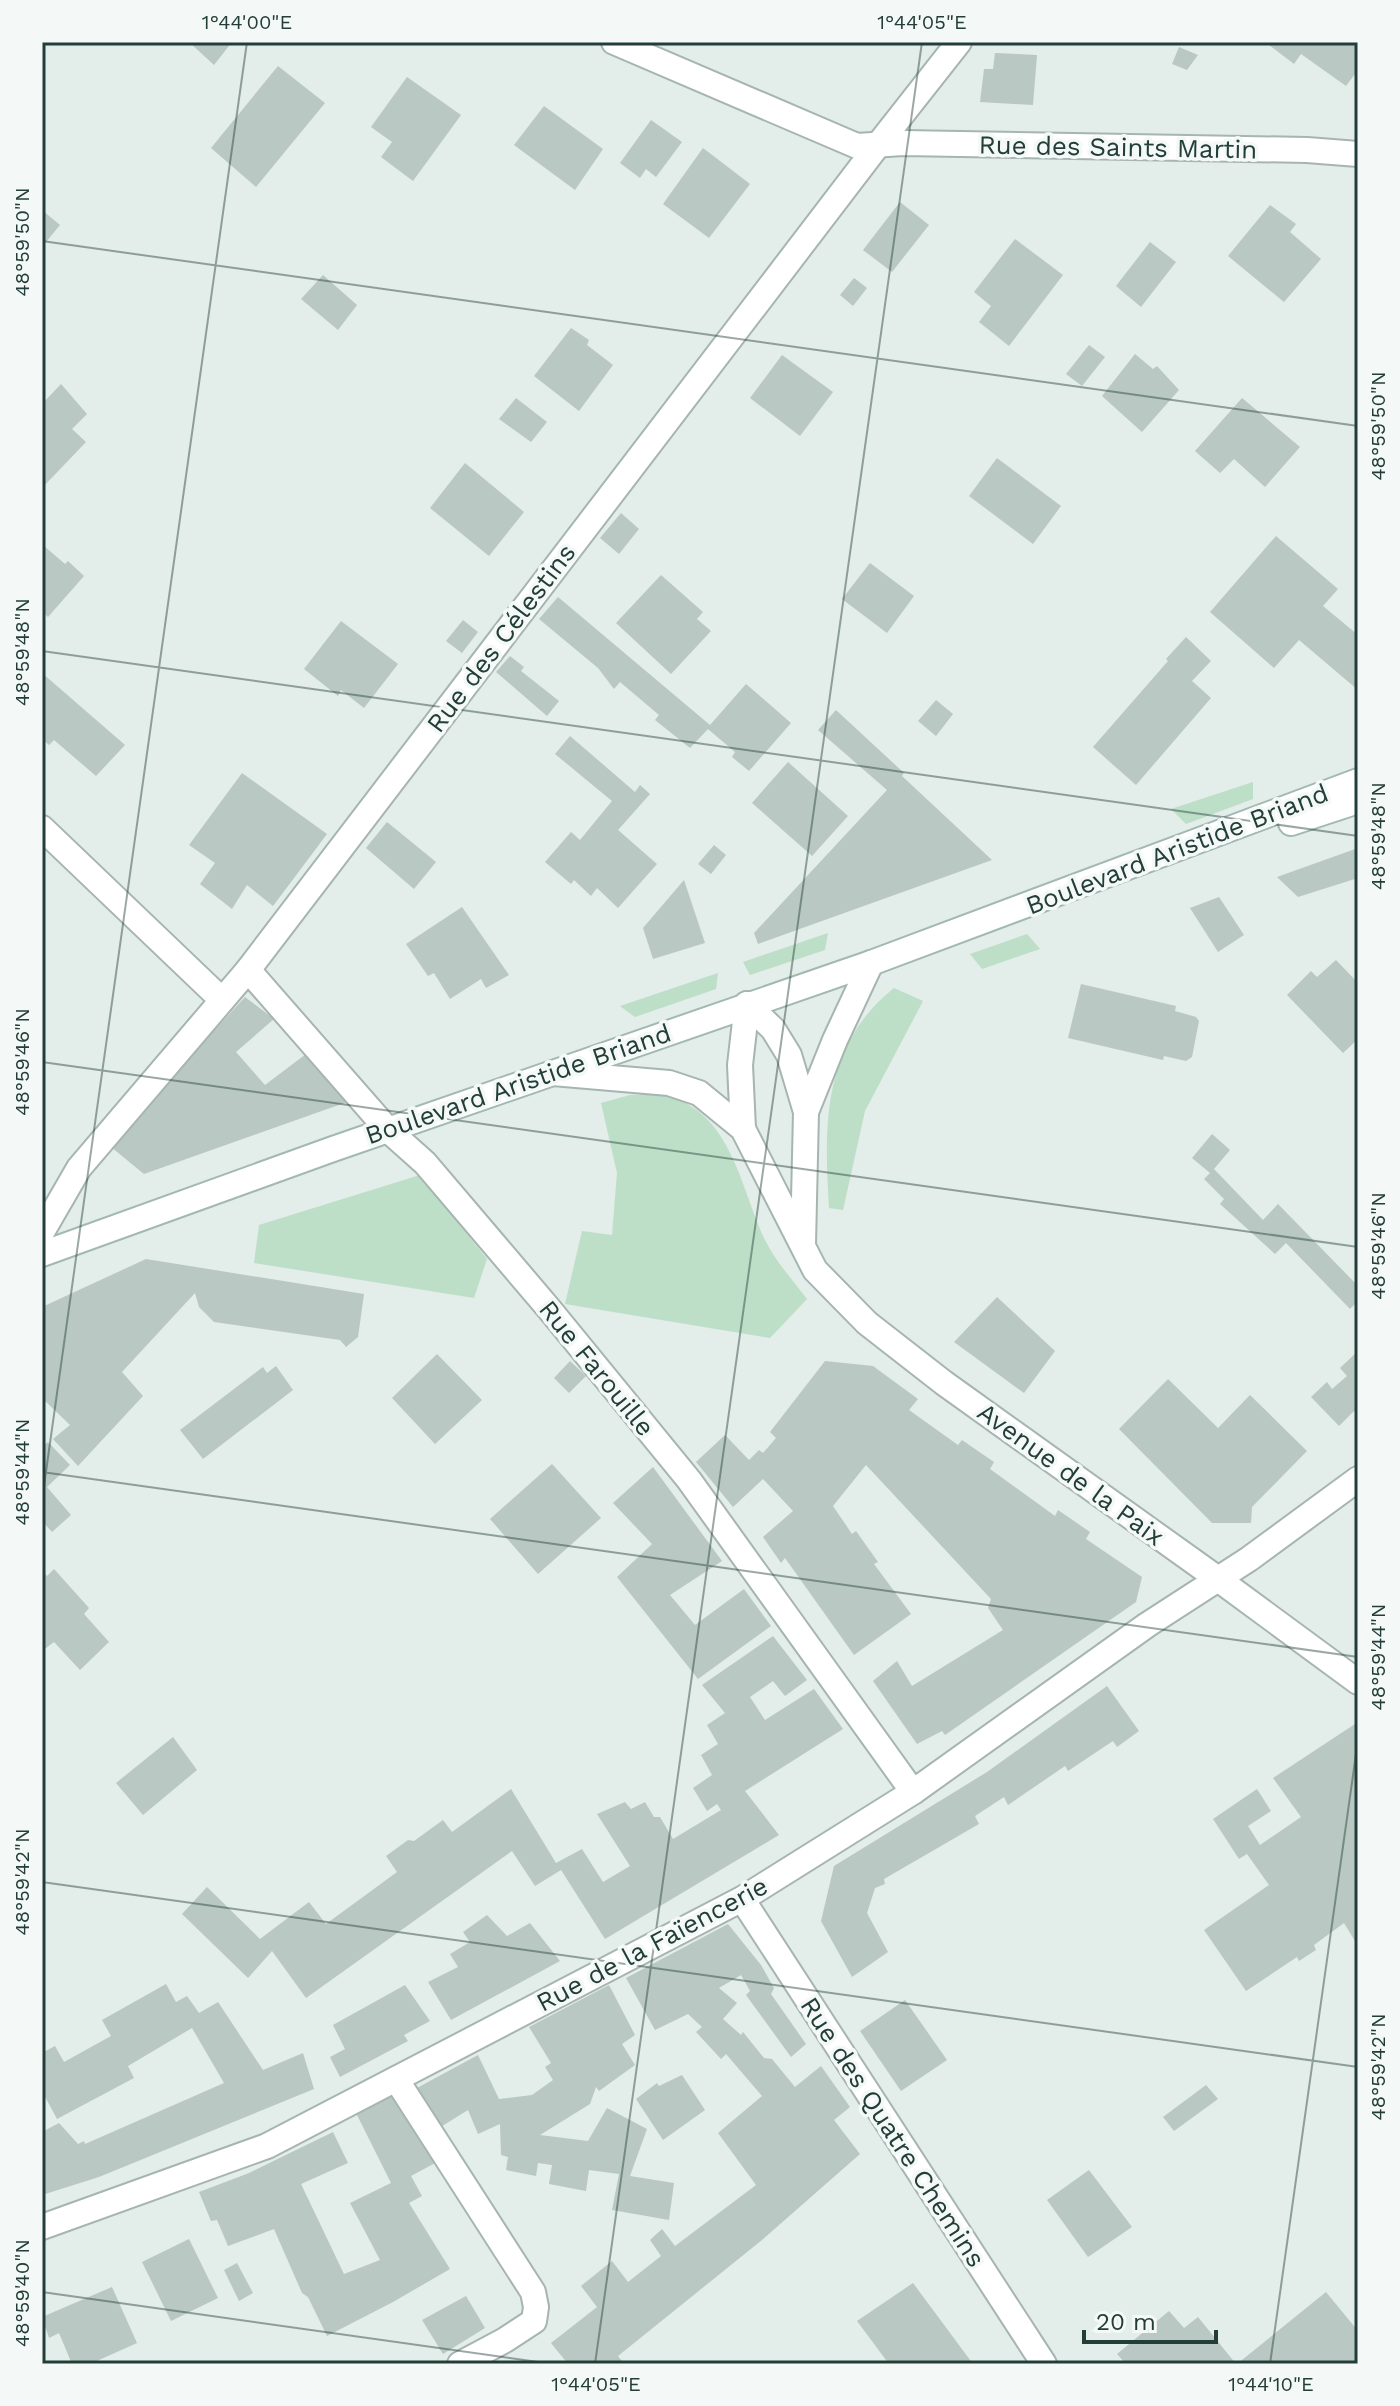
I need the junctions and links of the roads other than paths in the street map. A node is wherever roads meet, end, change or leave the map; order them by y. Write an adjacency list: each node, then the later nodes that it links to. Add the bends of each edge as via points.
1 (614, 42): 3 (street, Rue des Saints Martin, via 857,146)
2 (959, 42): 3 (street, Rue des Célestins)
3 (878, 145): 4 (street, Rue des Saints Martin); 10 (street, Rue des Célestins)
4 (1358, 154)
5 (1358, 781): 8 (street, Boulevard Aristide Briand)
6 (1358, 801): 8 (street, Boulevard Aristide Briand)
7 (42, 828): 11 (street)
8 (995, 917): 9 (street, Boulevard Aristide Briand)
9 (871, 963): 12 (street, Boulevard Aristide Briand); 14 (street)
10 (248, 970): 11 (street, Rue des Célestins); 16 (street, Rue Farouille)
11 (222, 1000): 17 (street, Rue des Célestins, via 79,1168)
12 (747, 1004): 13 (street, Boulevard Aristide Briand); 14 (street, via 773,1029 789,1055); 15 (street, Avenue de la Paix, via 740,1065)
13 (553, 1073): 15 (street, Avenue de la Paix, via 669,1083 699,1093); 16 (street, Boulevard Aristide Briand)
14 (806, 1112): 18 (street)
15 (743, 1129): 18 (street, Avenue de la Paix)
16 (388, 1130): 19 (street, Boulevard Aristide Briand); 23 (street, Rue Farouille, via 425,1163 689,1480)
17 (42, 1232)
18 (803, 1247): 21 (street, Avenue de la Paix, via 815,1270 867,1323)
19 (42, 1254)
20 (1358, 1479): 21 (street, Rue de la Faïencerie)
21 (1218, 1579): 22 (street, Avenue de la Paix); 23 (street, Rue de la Faïencerie)
22 (1358, 1682)
23 (913, 1792): 24 (street, Rue de la Faïencerie)
24 (742, 1899): 25 (street, Rue de la Faïencerie); 28 (street, Rue des Quatre Chemins)
25 (396, 2079): 26 (street, Rue de la Faïencerie, via 267,2146); 27 (street, via 533,2292 534,2321)
26 (42, 2227)
27 (460, 2364)
28 (1044, 2364)

